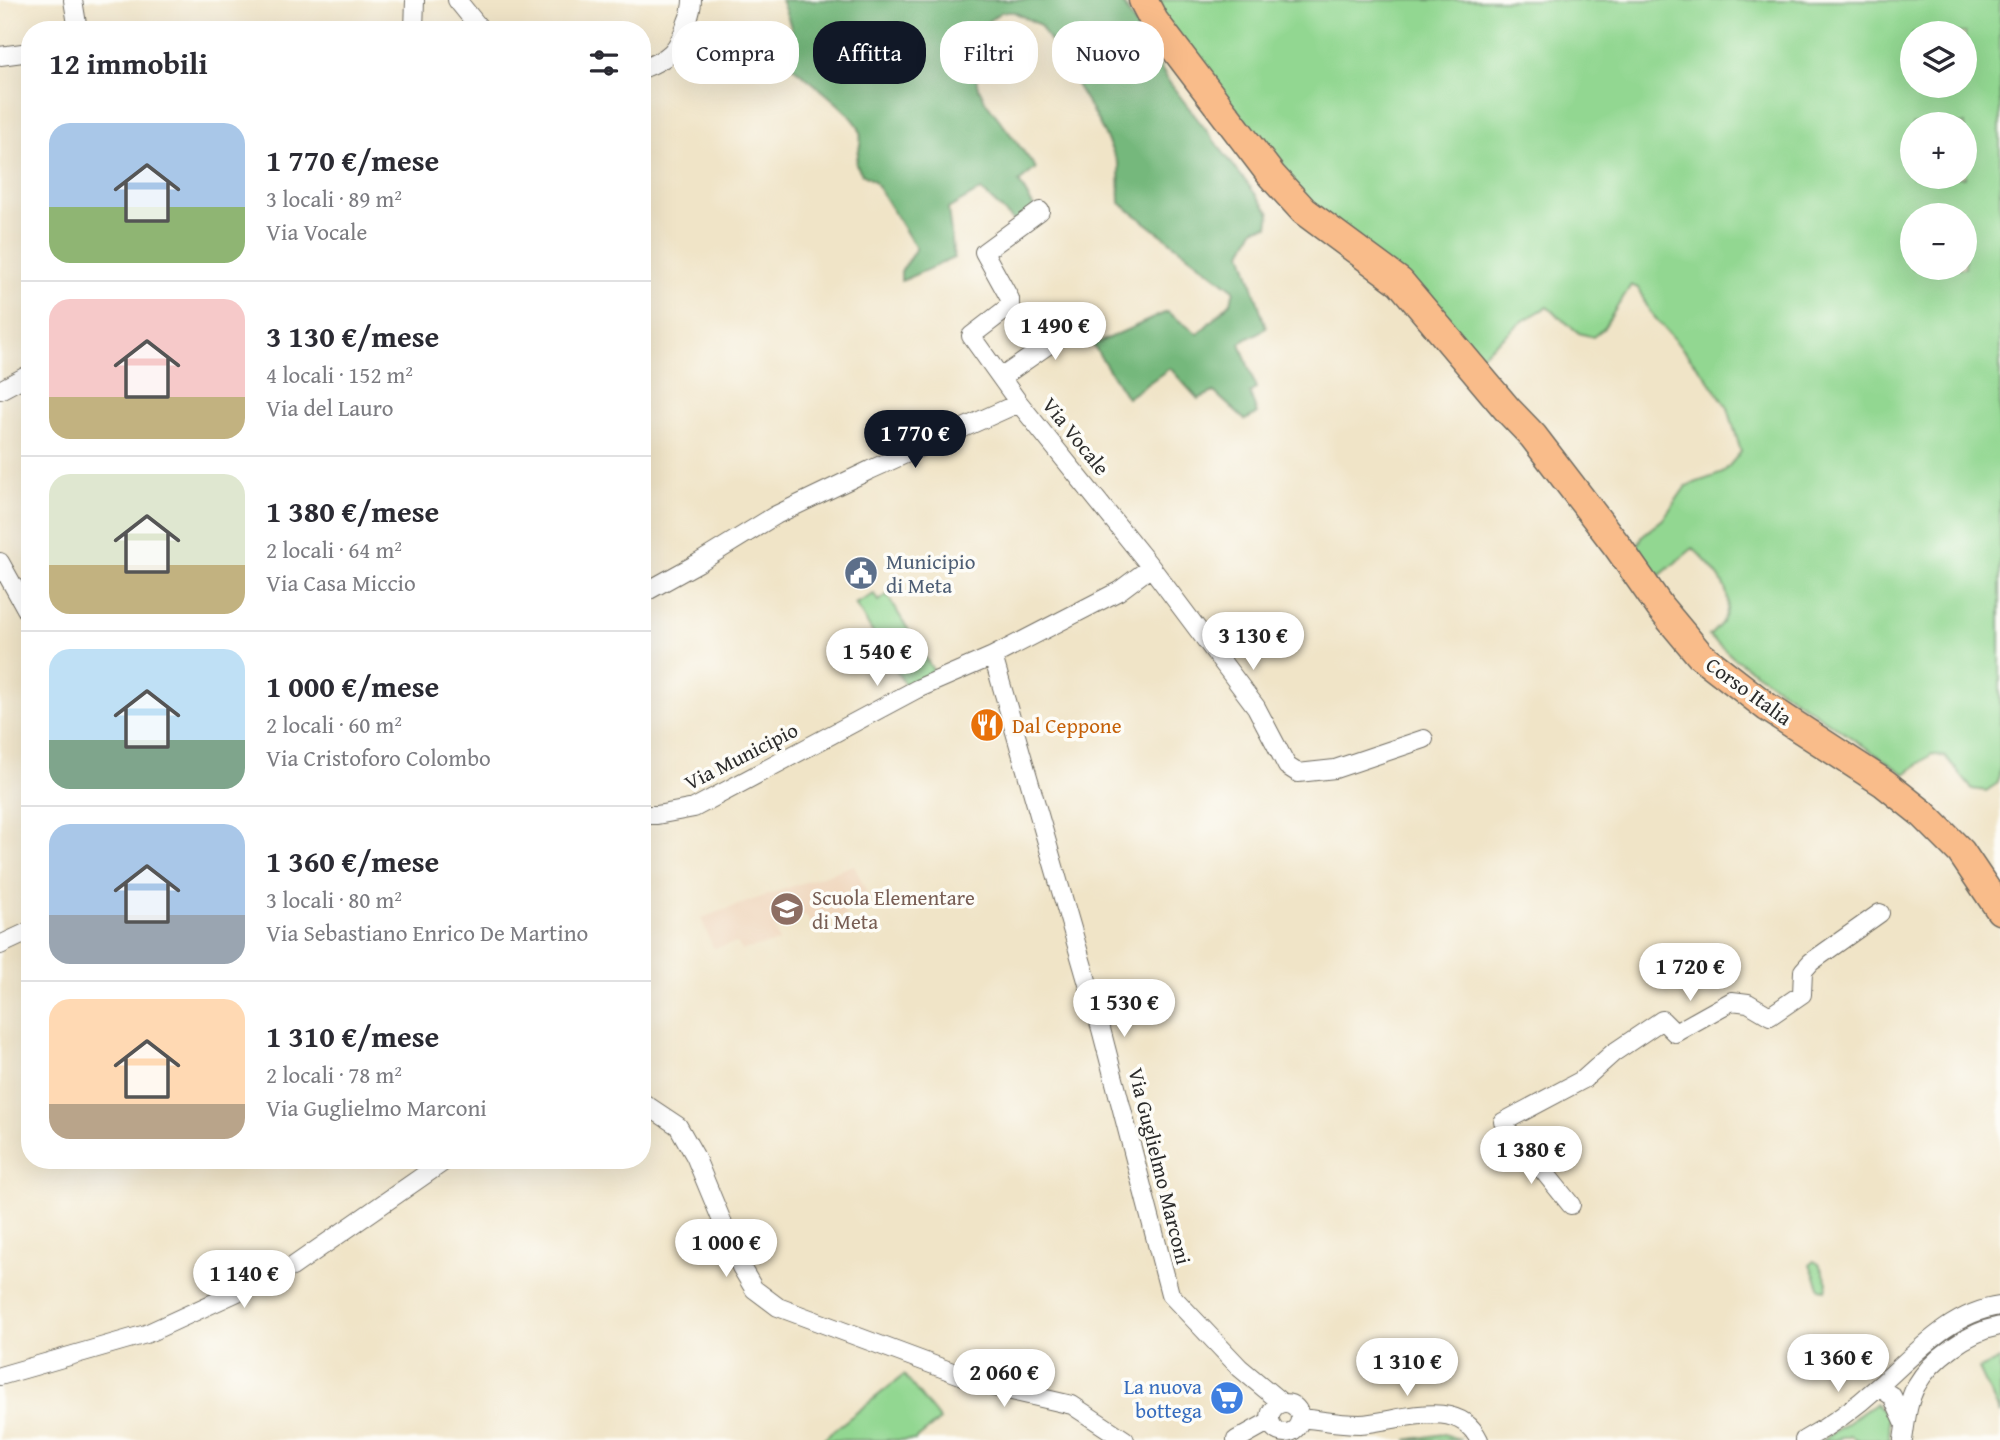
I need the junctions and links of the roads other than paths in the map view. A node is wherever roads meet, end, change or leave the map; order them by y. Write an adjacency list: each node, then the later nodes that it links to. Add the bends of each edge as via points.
1 (73, 0): 6 (street)
2 (415, 0): 7 (street)
3 (457, 0): 8 (street)
4 (692, 0): 11 (street, via 681,42 666,59)
5 (1143, 0): 25 (main road, Corso Italia, via 1154,21 1272,176 1304,211 1400,282 1532,436 1700,655 1923,814 1961,852)
6 (76, 21)
7 (414, 21)
8 (474, 21)
9 (21, 53): 10 (street)
10 (0, 56)
11 (651, 65)
12 (1040, 211): 14 (street, via 984,252 1010,306 971,336)
13 (1087, 317): 14 (street)
14 (1002, 377): 17 (street)
15 (21, 379): 16 (street)
16 (0, 390)
17 (1019, 403): 19 (street, Via Vocale); 20 (street, Via Vocale, via 776,515)
18 (0, 562): 21 (street)
19 (1151, 566): 22 (street, Via Municipio, via 1119,591); 23 (street, Via Vocale, via 1256,707 1287,766 1298,773 1335,769)
20 (651, 589)
21 (21, 600)
22 (993, 656): 24 (street, Via Municipio, via 917,689 694,808); 38 (street, Via Guglielmo Marconi, via 1101,1029 1170,1294 1240,1368)
23 (1424, 739)
24 (651, 816)
25 (2000, 910)
26 (1880, 913): 30 (street, via 1811,962 1803,971 1802,994 1770,1016 1748,1003 1732,1001 1675,1033 1662,1020 1584,1079)
27 (21, 935): 28 (street)
28 (0, 945)
29 (651, 1108): 42 (street, via 678,1126 741,1267 754,1289 778,1307 990,1385 1072,1405)
30 (1505, 1124)
31 (1520, 1142): 33 (street)
32 (433, 1169): 36 (street, via 292,1266 146,1334)
33 (1571, 1205)
34 (2000, 1306): 37 (street, via 1956,1321)
35 (2000, 1326): 41 (street, via 1960,1343 1930,1369 1915,1387)
36 (0, 1376)
37 (1884, 1382): 41 (street); 45 (street)
38 (1282, 1403): 39 (street, via 1292,1405); 40 (street, via 1274,1408)
39 (1301, 1418): 40 (street, via 1294,1431 1284,1434); 44 (street, via 1358,1424 1447,1414 1470,1426)
40 (1270, 1421): 43 (street)
41 (1904, 1431)
42 (1125, 1440)
43 (1236, 1440)
44 (1479, 1440)
45 (1804, 1440)

